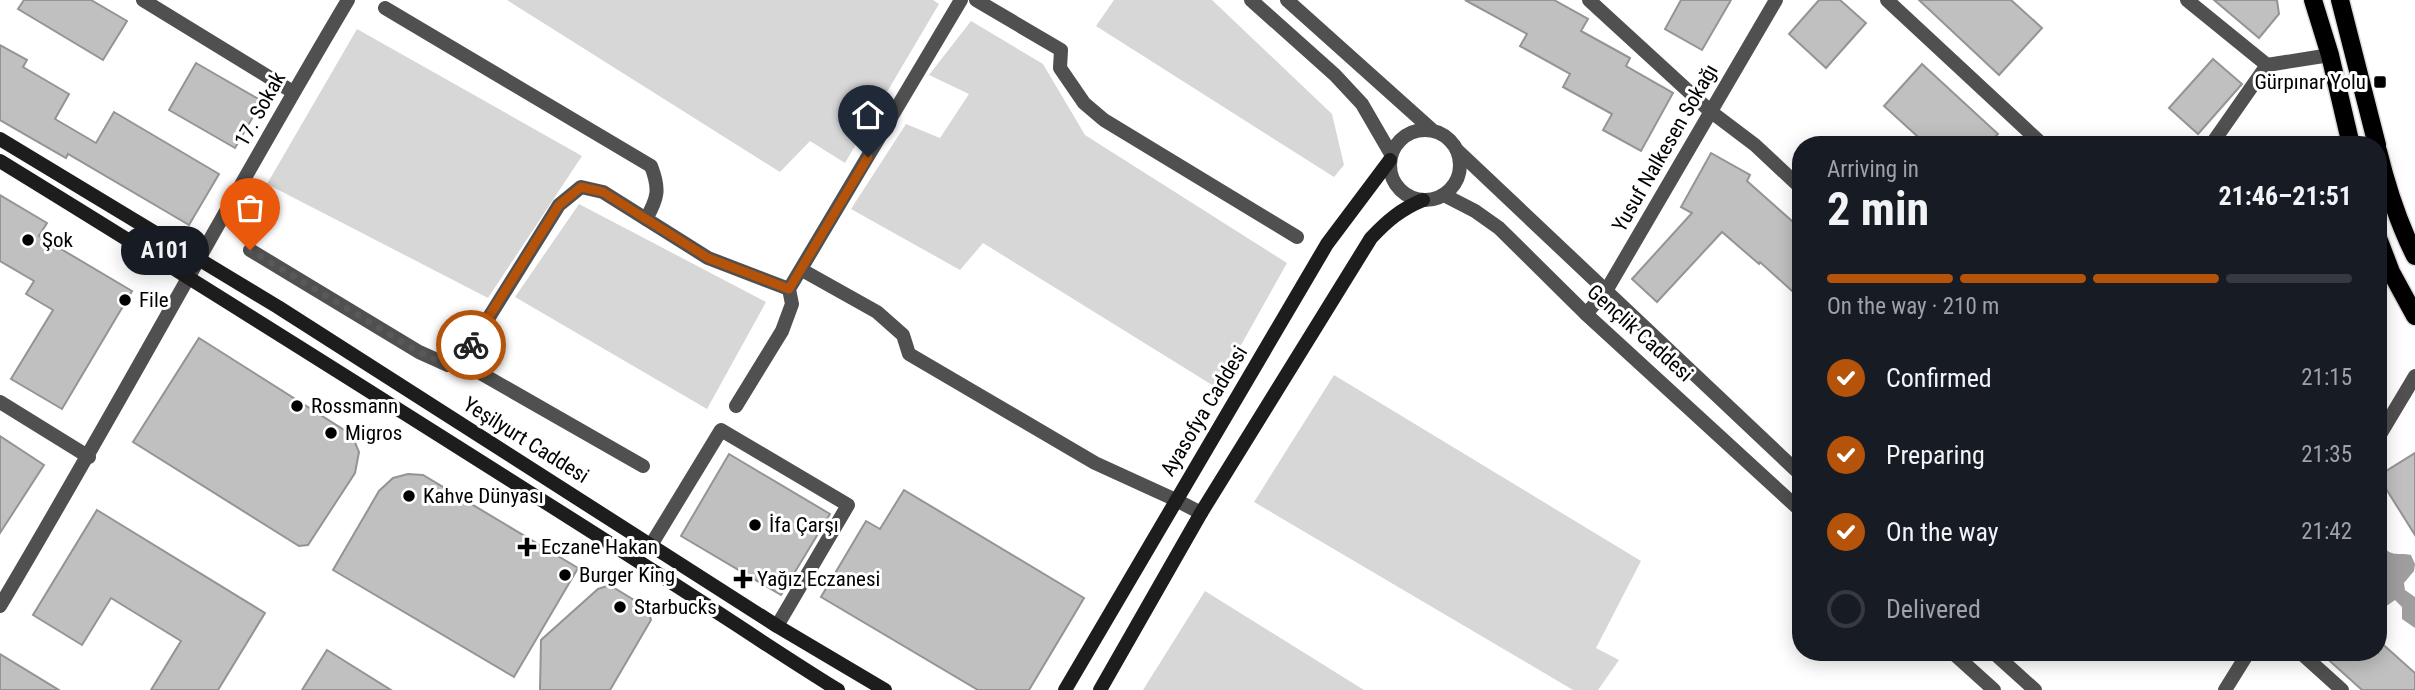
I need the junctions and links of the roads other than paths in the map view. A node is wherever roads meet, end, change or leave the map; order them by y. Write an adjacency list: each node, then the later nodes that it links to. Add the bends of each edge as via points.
1 (143, 0): 16 (street)
2 (348, 0): 16 (street, 17. Sokak)
3 (961, 0): 37 (street)
4 (976, 0): 32 (street, via 1061,50 1060,68 1084,103 1104,120)
5 (1251, 0): 25 (street, via 1362,104)
6 (1287, 0): 18 (street)
7 (1589, 0): 17 (street)
8 (1776, 0): 17 (street, Yusuf Nalkesen Sokağı)
9 (1887, 0): 19 (street)
10 (2187, 0): 15 (street)
11 (2313, 0): 14 (main road)
12 (2340, 0): 22 (main road)
13 (385, 8): 31 (street, via 651,166 657,181 656,201)
14 (2330, 55): 15 (street); 21 (main road)
15 (2267, 65): 20 (street)
16 (293, 92): 35 (street, 17. Sokak)
17 (1710, 111): 27 (street); 40 (street, Yusuf Nalkesen Sokağı)
18 (1432, 130): 24 (street); 25 (street, via 1409,133)
19 (2033, 136)
20 (2217, 136)
21 (2349, 136)
22 (2375, 136)
23 (0, 139): 35 (main road, Yeşilyurt Caddesi)
24 (1457, 150): 29 (street, via 1459,175); 40 (street, Gençlik Caddesi)
25 (1391, 157): 30 (street, via 1394,183); 51 (main road, Ayasofya Caddesi, via 1328,244)
26 (0, 161): 38 (main road, Yeşilyurt Caddesi)
27 (1792, 180)
28 (2387, 187): 34 (main road)
29 (1444, 195): 30 (street); 41 (street, Gençlik Caddesi, via 1499,228)
30 (1423, 200): 53 (main road, via 1404,208 1371,238)
31 (646, 219): 39 (street, via 708,258); 43 (street, via 603,192 581,187 559,205)
32 (1297, 237)
33 (250, 250): 43 (street, via 419,352 447,365)
34 (2415, 256)
35 (199, 261): 38 (street, 17. Sokak); 54 (main road, Yeşilyurt Caddesi)
36 (2387, 262): 42 (main road)
37 (802, 270): 39 (street); 51 (street, via 877,312 903,335 909,354 1095,463)
38 (190, 277): 48 (street, 17. Sokak); 57 (main road, Yeşilyurt Caddesi)
39 (789, 289): 46 (street, via 792,304 782,331)
40 (1606, 291): 41 (street, Yusuf Nalkesen Sokağı); 50 (street, Gençlik Caddesi)
41 (1586, 314): 52 (street, Gençlik Caddesi)
42 (2415, 316)
43 (461, 362): 49 (street)
44 (2415, 376): 47 (street)
45 (0, 401): 48 (street)
46 (736, 406)
47 (2387, 423)
48 (89, 457): 55 (street, 17. Sokak)
49 (643, 466)
50 (1792, 467)
51 (1176, 500): 53 (street); 64 (main road, Ayasofya Caddesi)
52 (1792, 504)
53 (1201, 513): 65 (main road)
54 (651, 545): 56 (main road, Yeşilyurt Caddesi); 56 (street, via 721,430 848,505)
55 (0, 606)
56 (777, 626): 57 (street); 63 (main road, Yeşilyurt Caddesi)
57 (766, 647): 62 (main road, Yeşilyurt Caddesi)
58 (1962, 661): 66 (street)
59 (2003, 661): 67 (street)
60 (2243, 661): 68 (street)
61 (2310, 661): 69 (street)
62 (838, 690)
63 (885, 690)
64 (1065, 690)
65 (1100, 690)
66 (1994, 690)
67 (2035, 690)
68 (2225, 690)
69 (2342, 690)

